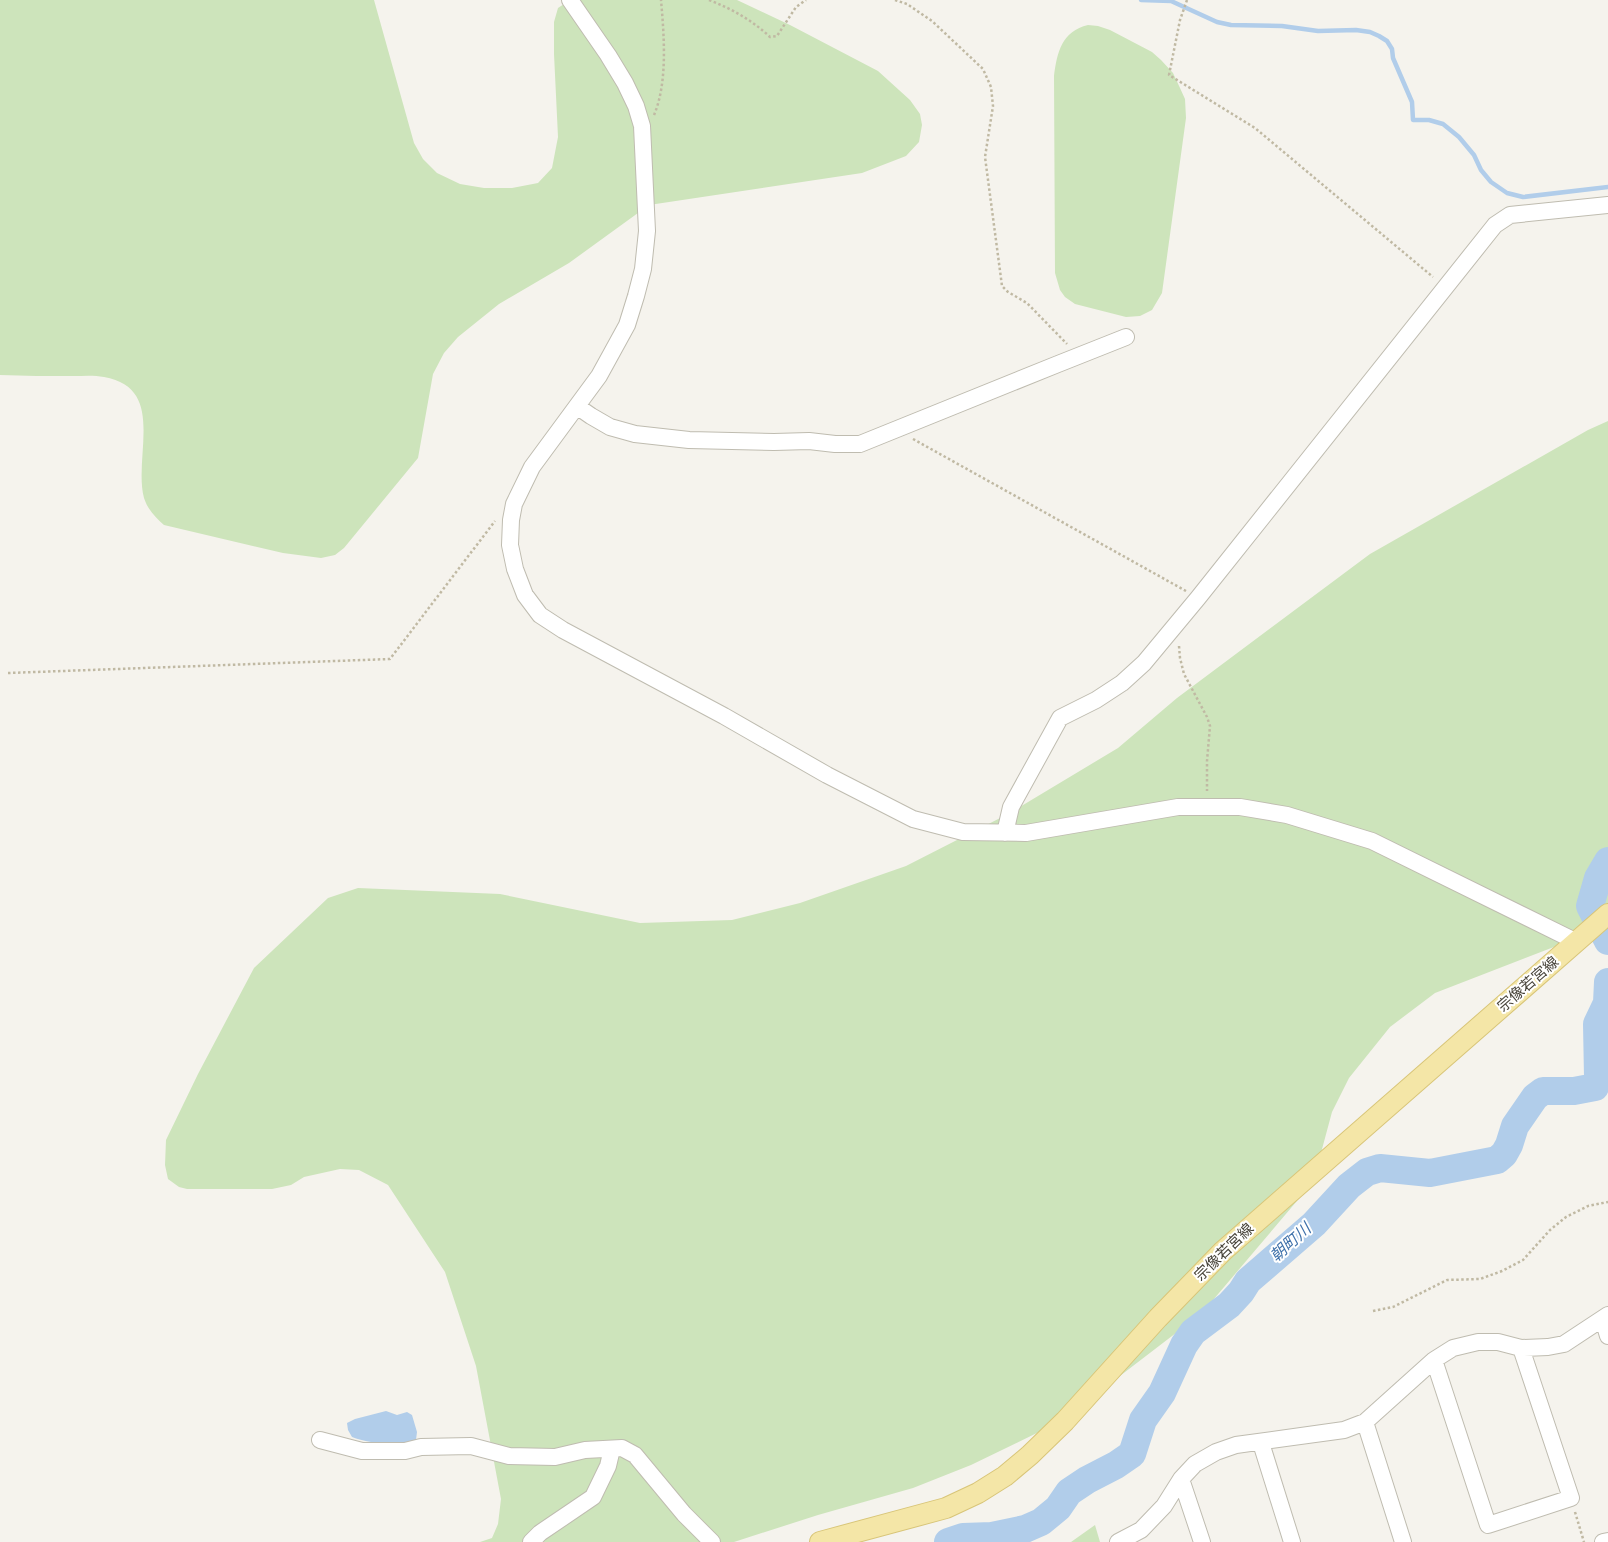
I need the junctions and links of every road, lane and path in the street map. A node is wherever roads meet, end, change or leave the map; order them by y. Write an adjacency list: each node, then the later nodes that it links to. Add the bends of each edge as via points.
1 (570, 0): 7 (street, via 625,82)
2 (662, 0): 7 (path, via 664,44 660,94 655,114)
3 (709, 0): 4 (path, via 741,14 770,37 777,36 796,7)
4 (806, 0)
5 (895, 0): 11 (path, via 932,21 983,68 991,87 993,106 985,157 1002,286 1027,303)
6 (1187, 0): 9 (path, via 1169,75 1256,128)
7 (642, 126): 12 (street, via 647,231 643,269 627,325)
8 (1608, 205): 9 (street, via 1510,215 1495,225)
9 (1446, 288): 15 (street)
10 (1126, 338): 11 (street)
11 (1079, 355): 13 (street)
12 (578, 407): 13 (street, via 610,427 635,434 689,440 860,444); 19 (street, via 532,467 514,504 511,520 510,545 515,569 525,595 540,615 562,630 913,819 963,832)
13 (896, 430): 15 (path)
14 (497, 519): 17 (path, via 390,659)
15 (1198, 598): 16 (street)
16 (1178, 622): 18 (path, via 1184,674 1210,726); 19 (street, via 1144,663 1122,683 1060,718 1011,806)
17 (8, 673)
18 (1207, 807): 19 (street, via 1178,808 1026,833); 21 (street, via 1240,807 1287,815 1372,841)
19 (1005, 833)
20 (1608, 914): 21 (main road, 宗像若宮線)
21 (1577, 942): 37 (main road, 宗像若宮線, via 1223,1251 1065,1421 1005,1476 946,1508)
22 (1608, 1202): 23 (path, via 1588,1206 1566,1217 1523,1260 1502,1271 1480,1279 1447,1280 1393,1307)
23 (1373, 1311)
24 (1605, 1317): 25 (street); 26 (street, via 1564,1344)
25 (1608, 1336)
26 (1521, 1348): 27 (street, via 1498,1342 1478,1342 1453,1348); 33 (street)
27 (1434, 1360): 28 (street); 33 (street, via 1488,1526)
28 (1364, 1422): 30 (street, via 1344,1430); 41 (street)
29 (320, 1440): 31 (street, via 362,1451 471,1446 509,1456 555,1457 585,1450)
30 (1261, 1443): 32 (street, via 1236,1445 1216,1452 1195,1464); 40 (street)
31 (612, 1449): 35 (street, via 608,1466 592,1497); 36 (street, via 622,1448 635,1455)
32 (1181, 1479): 38 (street, via 1164,1506 1141,1530); 39 (street)
33 (1570, 1498): 42 (path)
34 (1608, 1541): 43 (street)
35 (532, 1542)
36 (712, 1542)
37 (820, 1542)
38 (1118, 1542)
39 (1202, 1542)
40 (1292, 1542)
41 (1403, 1542)
42 (1584, 1542)
43 (1603, 1542)

